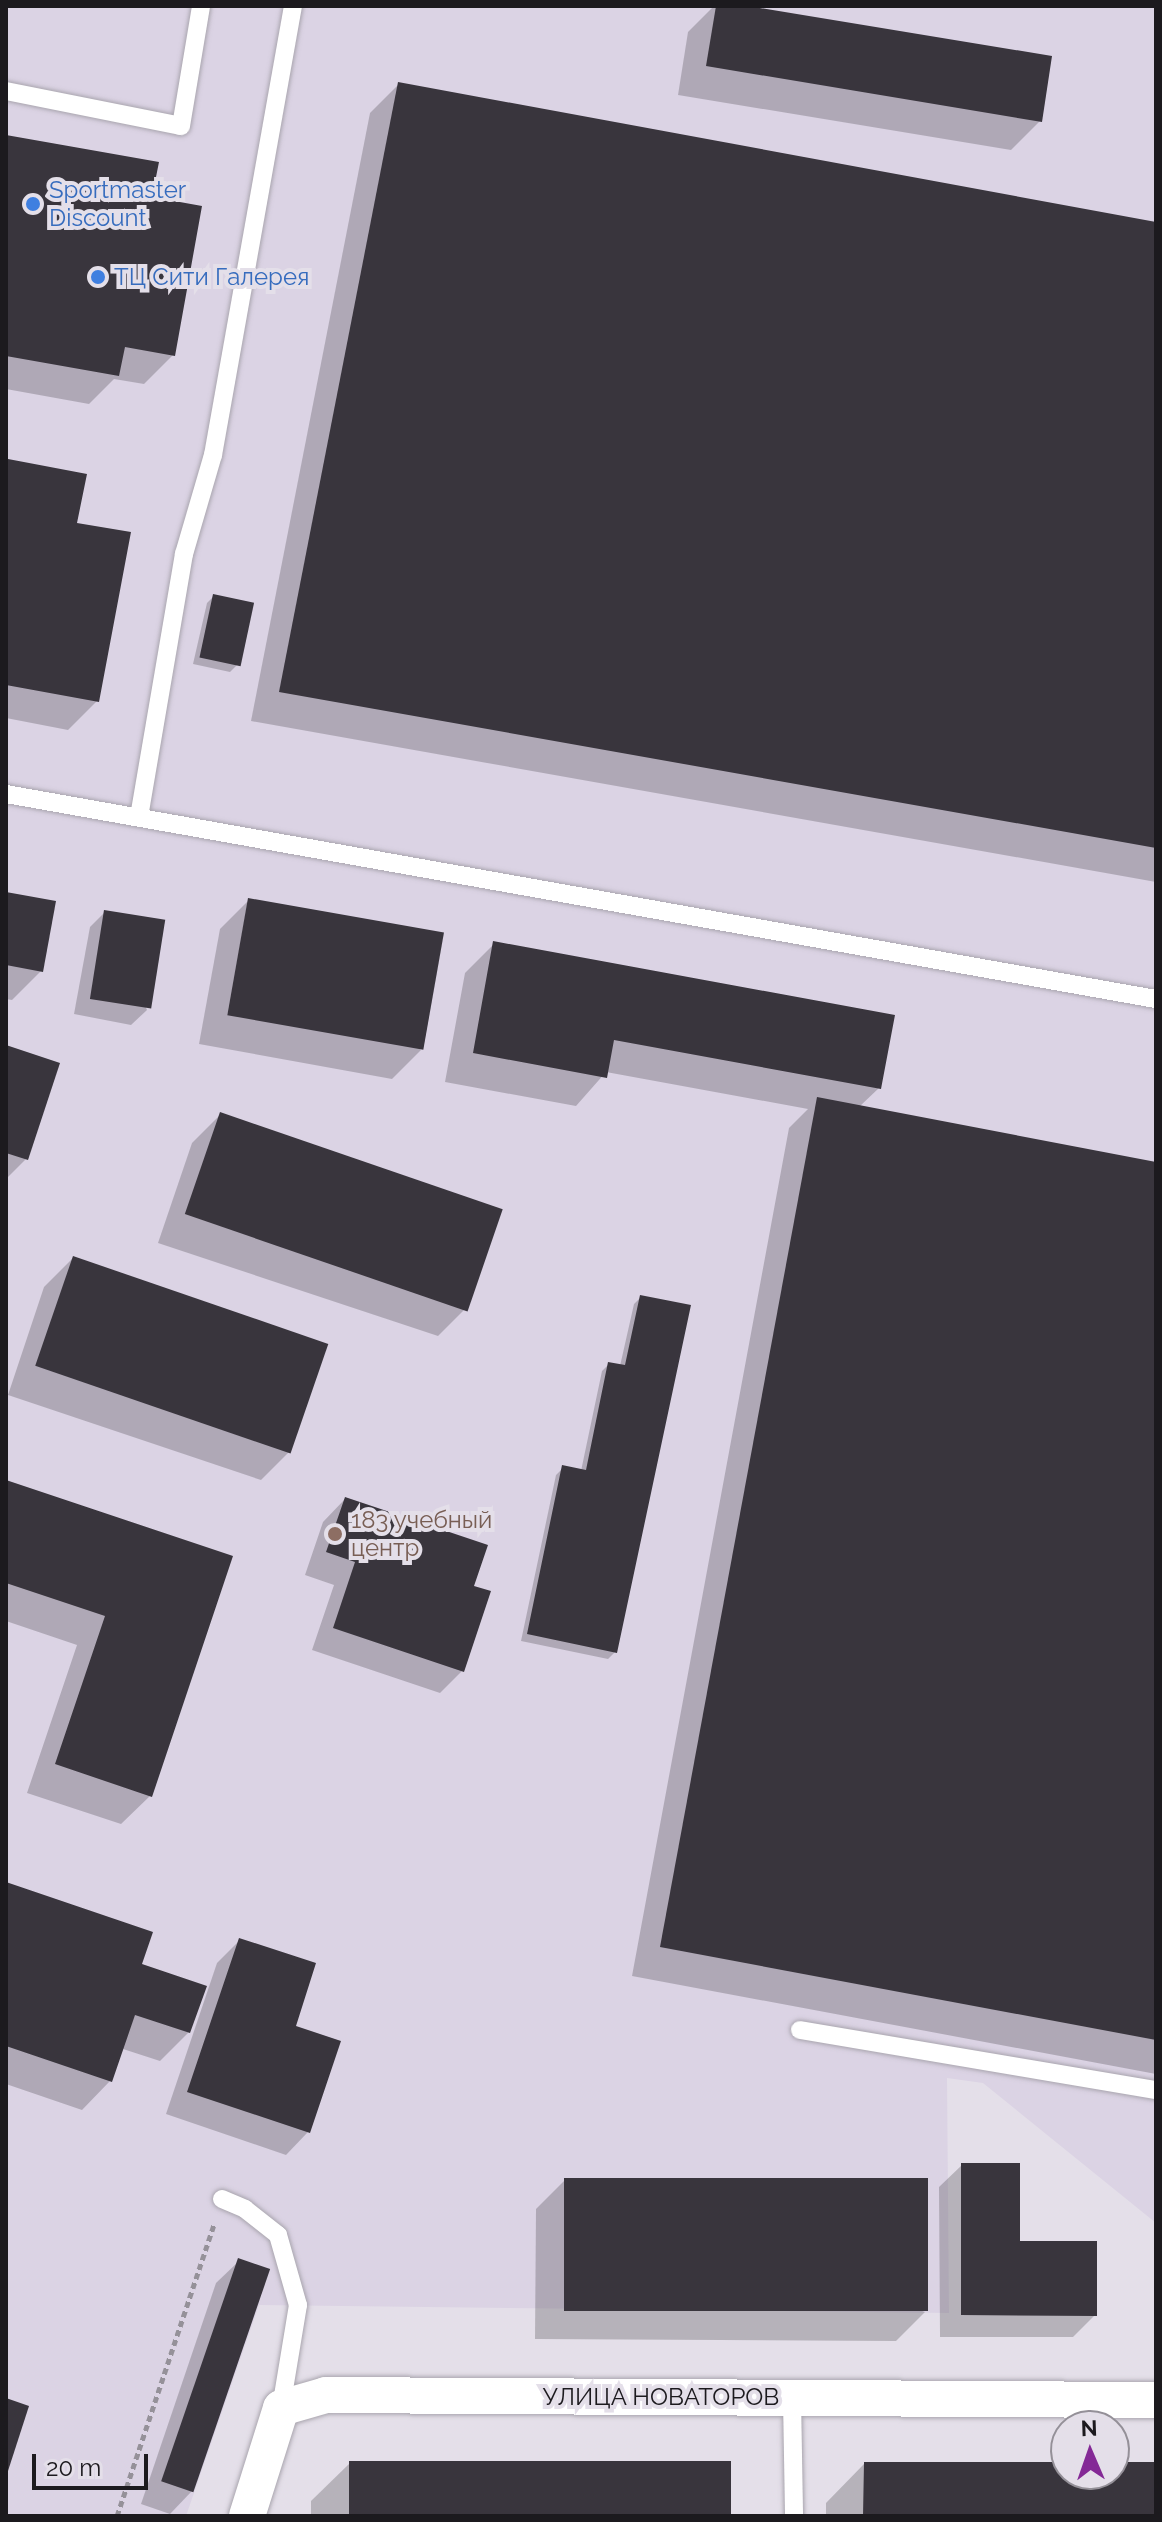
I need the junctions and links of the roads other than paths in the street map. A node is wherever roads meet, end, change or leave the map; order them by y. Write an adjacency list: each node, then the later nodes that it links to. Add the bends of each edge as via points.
1 (201, 6): 3 (lane, via 181,126)
2 (293, 6): 5 (lane, via 213,455 184,554)
3 (6, 91)
4 (6, 794): 5 (lane)
5 (139, 817): 6 (lane)
6 (1156, 999)
7 (800, 2030): 8 (lane)
8 (1156, 2090)
9 (222, 2199): 12 (lane, via 245,2209 278,2235 298,2305)
10 (792, 2398): 11 (street, УЛИЦА НОВАТОРОВ); 12 (street, УЛИЦА НОВАТОРОВ, via 326,2395); 14 (lane)
11 (1156, 2400)
12 (281, 2408): 13 (street)
13 (247, 2516)
14 (794, 2516)

